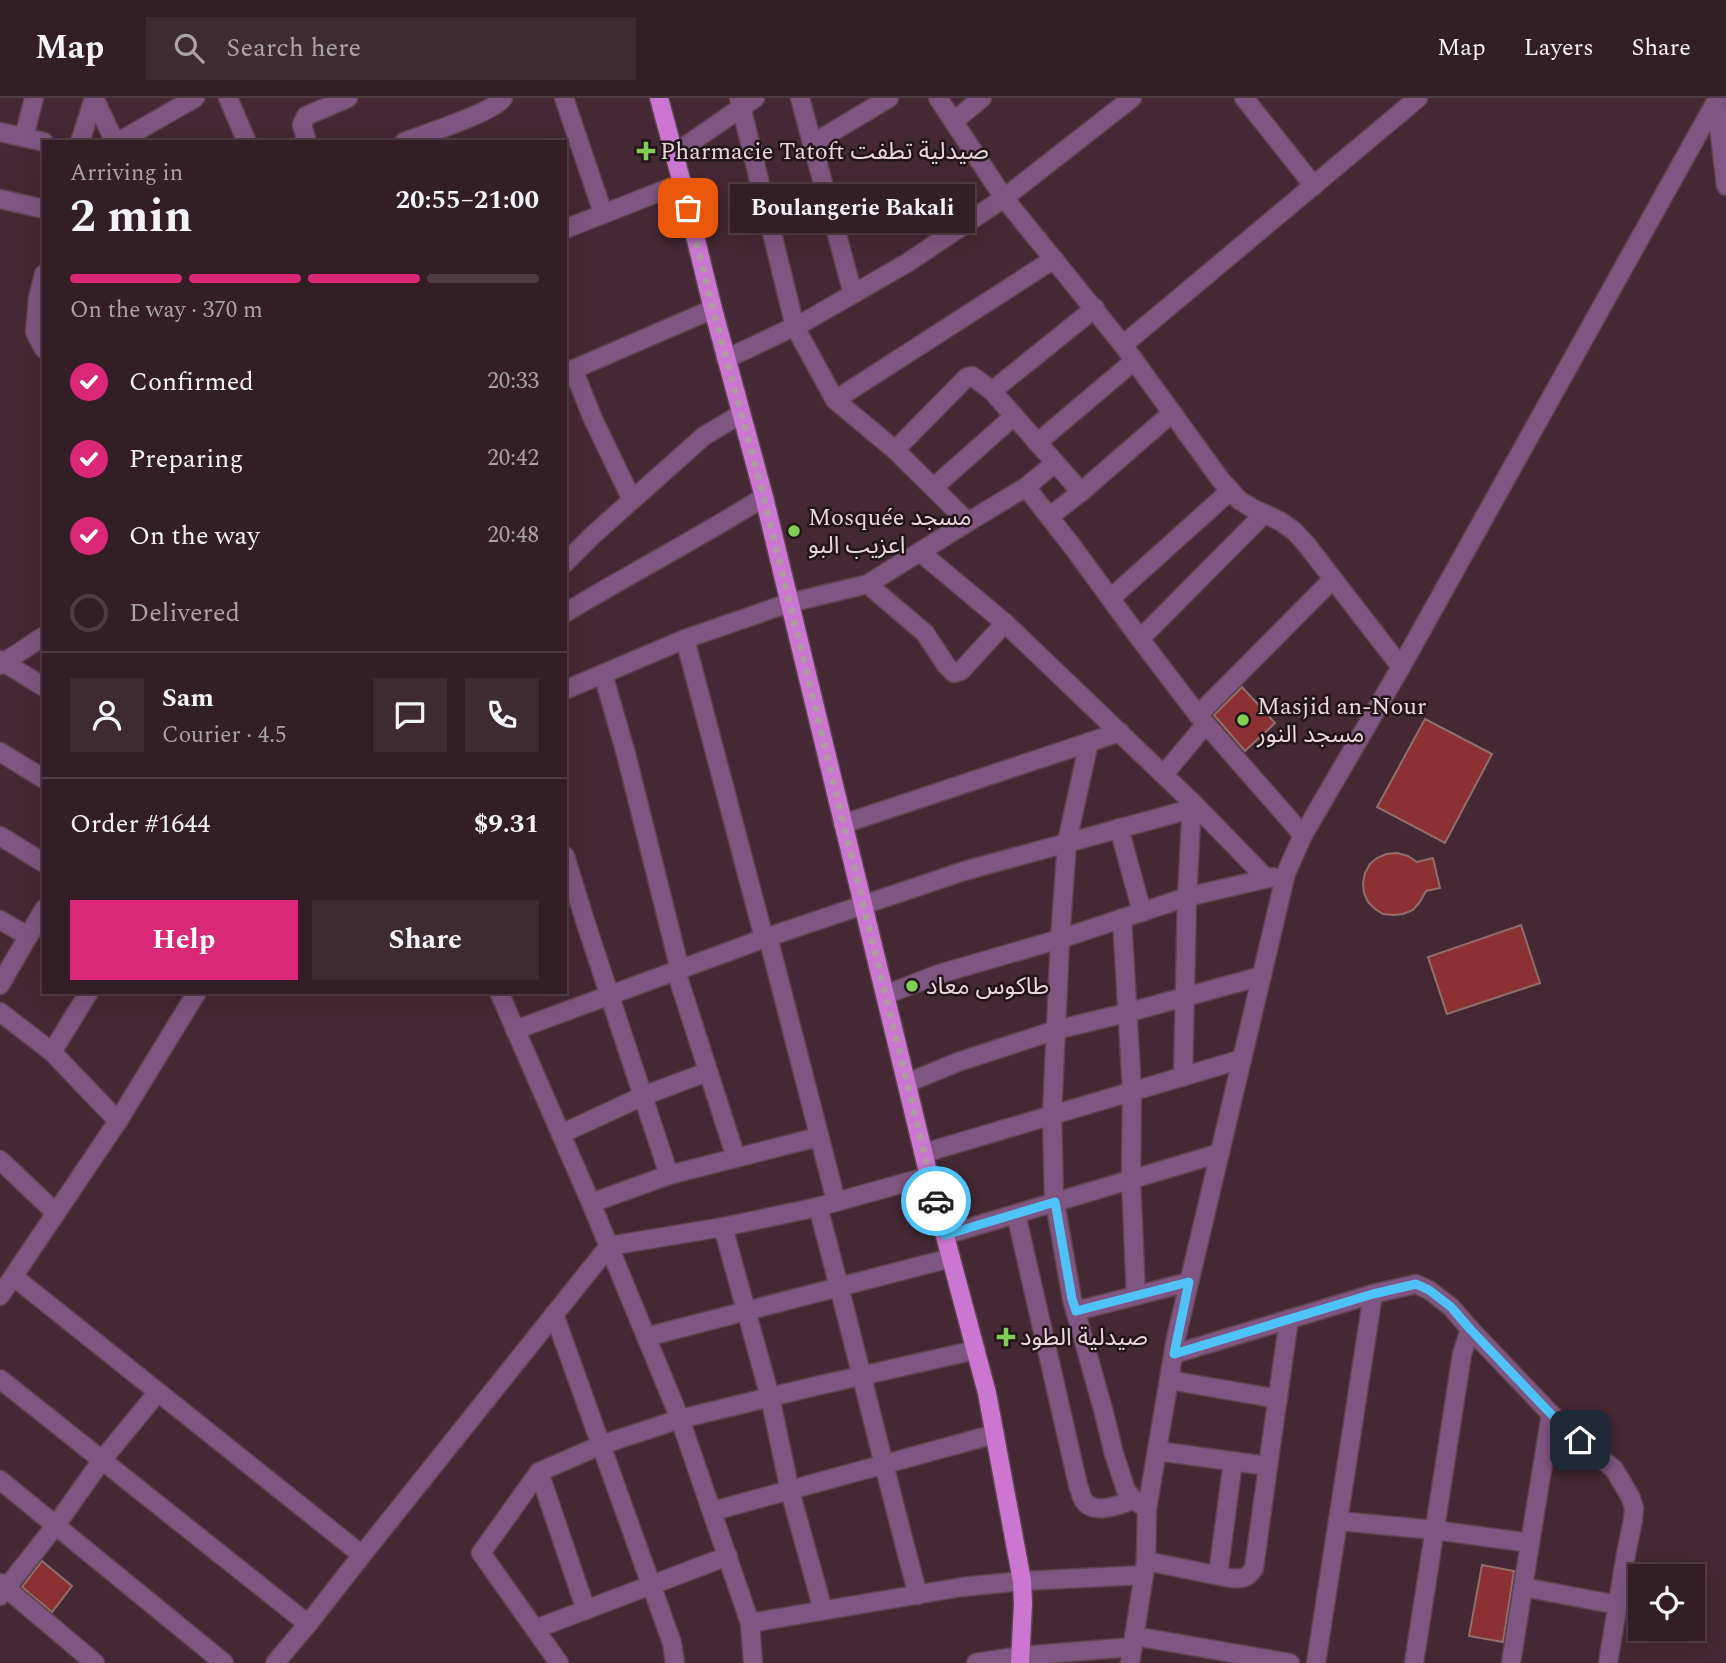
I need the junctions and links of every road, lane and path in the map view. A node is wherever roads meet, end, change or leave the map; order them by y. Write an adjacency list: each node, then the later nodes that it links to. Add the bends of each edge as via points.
1 (34, 98): 20 (street)
2 (94, 98): 22 (street); 23 (street)
3 (195, 98): 24 (street)
4 (228, 98): 25 (street)
5 (348, 98): 26 (street, via 306,116 302,125)
6 (503, 98): 21 (street)
7 (564, 98): 36 (street)
8 (659, 98): 29 (main road)
9 (800, 98): 28 (street)
10 (888, 98): 28 (street)
11 (938, 98): 18 (street)
12 (982, 98): 18 (street)
13 (1132, 98): 33 (street)
14 (1244, 98): 31 (street)
15 (1418, 98): 31 (street)
16 (1717, 100): 32 (street); 78 (street)
17 (745, 101): 29 (street); 43 (street)
18 (954, 121): 33 (street)
19 (0, 132): 20 (street)
20 (24, 137): 27 (street)
21 (426, 138)
22 (81, 140)
23 (116, 140)
24 (121, 140)
25 (246, 140)
26 (306, 140)
27 (42, 142)
28 (812, 144): 40 (street)
29 (674, 154): 30 (main road)
30 (682, 183): 36 (street); 41 (main road)
31 (1314, 186): 45 (street)
32 (1726, 186)
33 (1004, 198): 38 (street); 40 (street)
34 (0, 199): 35 (street)
35 (42, 209)
36 (603, 213): 37 (street)
37 (567, 228)
38 (1054, 259): 42 (street); 50 (street)
39 (42, 282): 44 (street)
40 (853, 294): 43 (street)
41 (713, 309): 46 (main road); 48 (street)
42 (1095, 309): 45 (street); 49 (street)
43 (795, 327): 46 (street); 50 (street)
44 (39, 333)
45 (1123, 345): 47 (street)
46 (726, 359): 52 (main road)
47 (1135, 361): 51 (street); 54 (street)
48 (568, 369): 62 (street)
49 (992, 391): 53 (street); 55 (street, via 967,377)
50 (835, 400): 55 (street)
51 (1172, 413): 59 (street); 60 (street)
52 (741, 414): 61 (main road); 62 (street, via 704,436)
53 (1014, 416): 54 (street); 57 (street)
54 (1037, 443): 56 (street)
55 (895, 450): 57 (street)
56 (1055, 463): 58 (street); 60 (street)
57 (934, 487): 65 (street)
58 (1026, 487): 64 (street); 65 (street)
59 (1230, 491): 63 (street); 70 (street)
60 (1081, 492): 64 (street)
61 (764, 498): 71 (main road); 72 (street)
62 (632, 500): 67 (street)
63 (1264, 514): 68 (street, via 1294,531); 76 (street)
64 (1049, 517): 70 (street)
65 (968, 522): 66 (street)
66 (920, 552): 71 (street, via 868,584); 73 (street)
67 (567, 561)
68 (1333, 579): 78 (street); 82 (street)
69 (873, 589): 73 (street, via 925,633 954,673)
70 (1111, 598): 76 (street)
71 (789, 603): 75 (street); 89 (main road)
72 (567, 612)
73 (1005, 623): 83 (street)
74 (42, 637): 77 (street)
75 (685, 639): 79 (street); 105 (street)
76 (1140, 639): 82 (street)
77 (1, 662): 80 (street)
78 (1401, 667): 91 (street)
79 (603, 674): 81 (street); 107 (street)
80 (42, 686)
81 (567, 689)
82 (1202, 719): 86 (street); 91 (street)
83 (1120, 732): 84 (street); 86 (street)
84 (1089, 742): 89 (street); 93 (street)
85 (0, 752): 87 (street)
86 (1164, 774): 88 (street)
87 (42, 778)
88 (1192, 806): 90 (street); 97 (street); 98 (street)
89 (843, 824): 99 (main road)
90 (1119, 828): 93 (street); 101 (street)
91 (1303, 835): 96 (street)
92 (0, 836): 94 (street)
93 (1067, 842): 99 (street); 106 (street)
94 (42, 862)
95 (567, 862): 113 (street)
96 (1286, 873): 97 (street); 108 (street)
97 (1266, 878): 98 (street)
98 (1187, 897): 101 (street); 115 (street)
99 (863, 904): 105 (street); 114 (main road)
100 (42, 912): 104 (street)
101 (1142, 912): 102 (street)
102 (1122, 918): 106 (street); 117 (street)
103 (0, 920): 104 (street)
104 (28, 936): 109 (street)
105 (766, 937): 107 (street); 130 (street)
106 (1059, 939): 114 (street); 119 (street)
107 (678, 971): 113 (street); 122 (street)
108 (1262, 976): 115 (street); 121 (street)
109 (0, 985)
110 (88, 994): 120 (street)
111 (196, 994): 128 (street)
112 (500, 994): 118 (street)
113 (610, 995): 118 (street); 126 (street)
114 (885, 995): 124 (main road)
115 (1184, 998): 117 (street); 123 (street)
116 (0, 1012): 120 (street)
117 (1126, 1013): 119 (street); 125 (street)
118 (515, 1030): 129 (street)
119 (1056, 1030): 124 (street); 127 (street)
120 (52, 1052): 128 (street)
121 (1242, 1059): 123 (street); 132 (street)
122 (707, 1072): 126 (street); 133 (street)
123 (1183, 1077): 125 (street)
124 (907, 1083): 131 (main road)
125 (1132, 1091): 127 (street); 137 (street)
126 (643, 1096): 129 (street); 135 (street)
127 (1052, 1115): 131 (street); 139 (street)
128 (118, 1121): 142 (street)
129 (561, 1134): 140 (street)
130 (818, 1137): 133 (street); 138 (street)
131 (924, 1153): 136 (main road)
132 (1220, 1153): 137 (street); 149 (street)
133 (736, 1158): 135 (street)
134 (0, 1160): 142 (street)
135 (669, 1175): 140 (street)
136 (929, 1176): 138 (street); 145 (main road)
137 (1131, 1180): 139 (street); 153 (street)
138 (835, 1201): 141 (street)
139 (1055, 1202): 143 (street); 155 (street)
140 (591, 1203): 146 (street)
141 (818, 1207): 144 (street); 150 (street)
142 (56, 1213): 148 (street)
143 (1016, 1214): 145 (street); 180 (street, via 1083,1499 1096,1508)
144 (723, 1227): 146 (street); 154 (street)
145 (945, 1235): 147 (main road)
146 (609, 1246): 156 (street); 159 (street)
147 (951, 1258): 150 (street); 160 (main road)
148 (14, 1277): 152 (street); 165 (street)
149 (1189, 1282): 153 (street); 161 (street)
150 (840, 1287): 154 (street); 162 (street)
151 (1373, 1294): 157 (street); 158 (street, via 1416,1284 1451,1307); 182 (street)
152 (0, 1296)
153 (1136, 1296): 155 (street)
154 (747, 1311): 159 (street); 166 (street)
155 (1076, 1311): 180 (street, via 1126,1490)
156 (554, 1314): 171 (street); 186 (street)
157 (1289, 1319): 161 (street); 167 (street)
158 (1470, 1329): 168 (street); 184 (street, via 1461,1354)
159 (646, 1337): 169 (street)
160 (976, 1350): 162 (street); 170 (main road)
161 (1174, 1354): 164 (street)
162 (861, 1376): 166 (street); 175 (street)
163 (0, 1379): 173 (street)
164 (1169, 1380): 167 (street); 172 (street)
165 (158, 1392): 173 (street); 186 (street)
166 (770, 1397): 169 (street); 179 (street)
167 (1278, 1399): 176 (street)
168 (1551, 1414): 185 (street); 195 (street, via 1614,1469 1631,1497 1633,1520)
169 (680, 1419): 171 (street); 181 (street)
170 (995, 1434): 175 (street); 190 (main road)
171 (601, 1445): 177 (street); 191 (street)
172 (1157, 1451): 174 (street); 180 (street)
173 (102, 1460): 183 (street); 199 (street)
174 (1233, 1461): 176 (street); 189 (street)
175 (883, 1466): 179 (street); 194 (street)
176 (1268, 1466): 189 (street, via 1254,1568 1242,1579)
177 (539, 1472): 196 (street); 200 (street, via 481,1553)
178 (0, 1480): 183 (street)
179 (790, 1491): 181 (street); 197 (street)
180 (1141, 1504): 188 (street)
181 (713, 1511): 187 (street)
182 (1338, 1521): 184 (street); 211 (street)
183 (57, 1525): 193 (street); 204 (street)
184 (1435, 1530): 185 (street); 212 (street)
185 (1530, 1543): 192 (street)
186 (362, 1555): 199 (street)
187 (728, 1556): 191 (street); 198 (street)
188 (1145, 1568): 189 (street); 190 (street); 201 (street)
189 (1218, 1575)
190 (1022, 1581): 194 (street); 202 (main road)
191 (651, 1585): 196 (street); 207 (street)
192 (1523, 1587): 195 (street); 213 (street)
193 (2, 1589): 203 (street)
194 (918, 1595): 197 (street)
195 (1618, 1605): 214 (street)
196 (586, 1610): 200 (street)
197 (824, 1610): 198 (street)
198 (750, 1623): 208 (street)
199 (309, 1624): 205 (street)
200 (535, 1629): 206 (street)
201 (1132, 1648): 202 (street); 210 (street)
202 (1021, 1660): 209 (street)
203 (95, 1663)
204 (224, 1663)
205 (275, 1663)
206 (559, 1663)
207 (675, 1663)
208 (752, 1663)
209 (976, 1663)
210 (1290, 1663)
211 (1316, 1663)
212 (1414, 1663)
213 (1511, 1663)
214 (1608, 1663)

